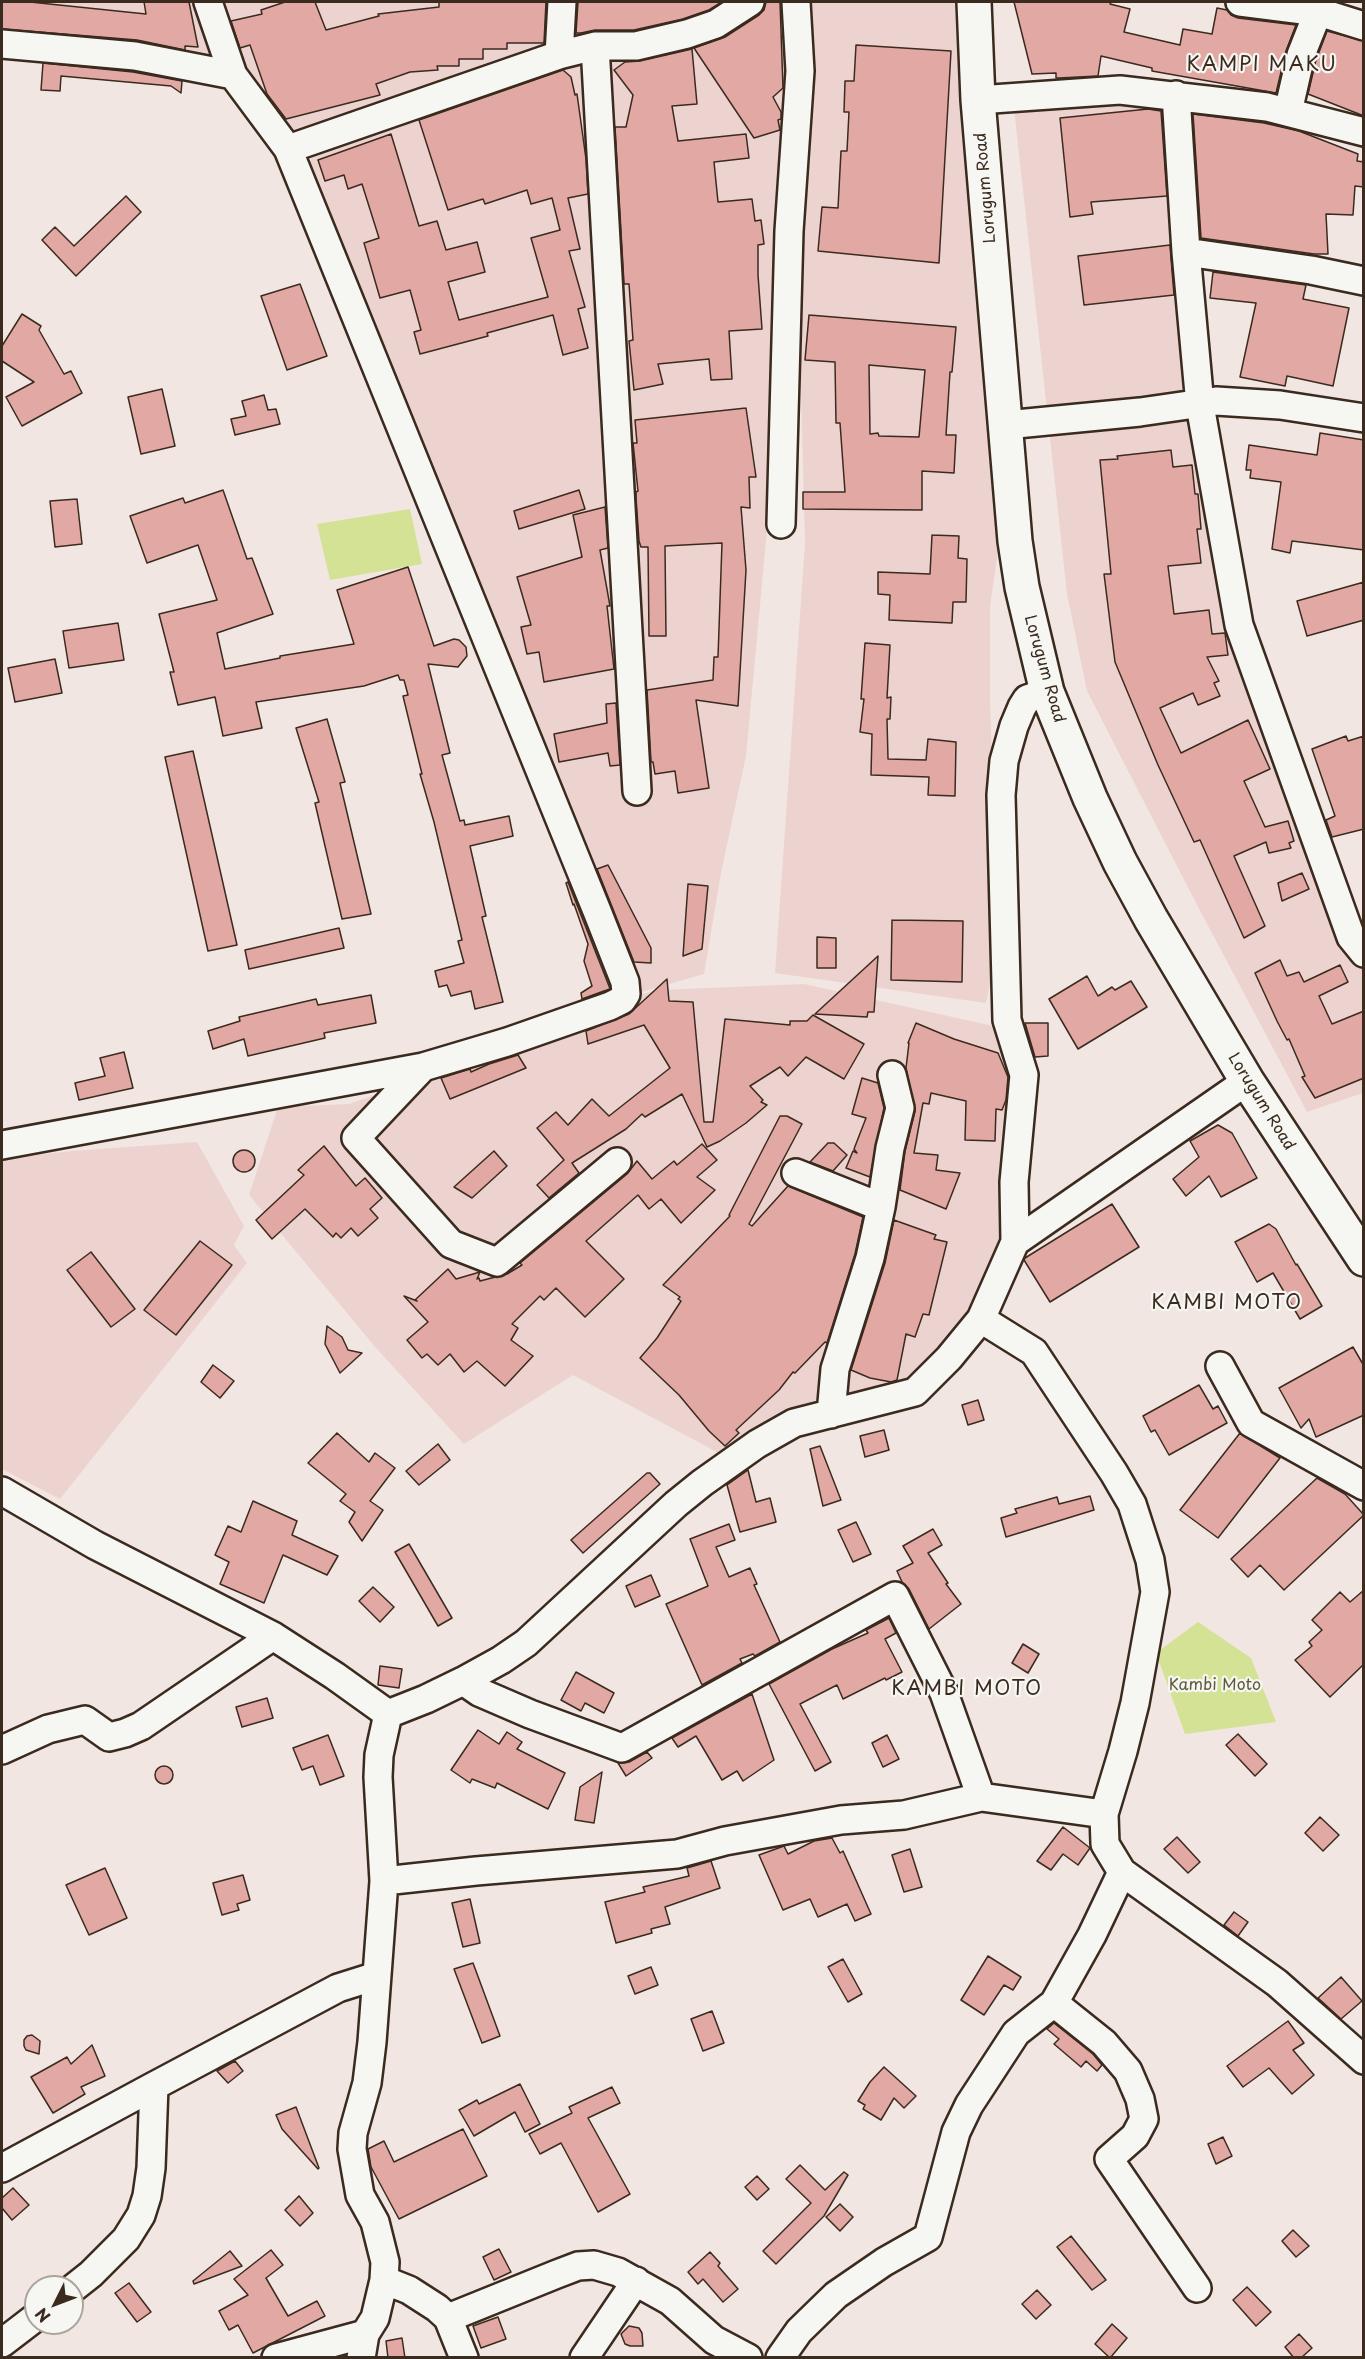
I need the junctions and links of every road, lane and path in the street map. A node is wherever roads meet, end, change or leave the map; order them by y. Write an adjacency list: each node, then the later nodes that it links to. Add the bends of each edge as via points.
1 (208, 2): 12 (street)
2 (562, 2): 11 (street)
3 (750, 2): 10 (street, via 716,24 687,34 636,46)
4 (796, 2): 23 (street, via 800,71 789,231)
5 (974, 2): 14 (main road, Lorugum Road)
6 (1240, 2): 7 (street)
7 (1321, 7): 8 (street); 15 (street, via 1301,55)
8 (1364, 26)
9 (2, 44): 12 (street, via 135,56)
10 (595, 46): 11 (street); 25 (street)
11 (559, 55): 17 (street)
12 (233, 75): 17 (street)
13 (1176, 95): 14 (street, via 1120,90); 15 (street); 18 (street)
14 (978, 100): 22 (main road, Lorugum Road)
15 (1288, 112): 16 (street)
16 (1364, 132)
17 (288, 149): 27 (street, via 626,990 622,1000 610,1006)
18 (1186, 252): 19 (street); 20 (street)
19 (1364, 281)
20 (1200, 405): 21 (street, via 1216,401 1280,405); 22 (street); 26 (street, via 1239,625 1352,937)
21 (1364, 418)
22 (1006, 425): 24 (main road, Lorugum Road, via 1020,576)
23 (781, 524)
24 (1047, 692): 29 (main road, Lorugum Road, via 1120,862); 34 (street, via 1027,699 1022,707 1004,761 1001,795 1007,1020 1024,1075 1014,1182)
25 (637, 791)
26 (1364, 953)
27 (423, 1066): 30 (street); 31 (street, via 356,1138 451,1244 497,1262)
28 (892, 1075): 33 (street, via 900,1108)
29 (1247, 1081): 34 (street); 35 (main road, Lorugum Road)
30 (2, 1145)
31 (617, 1162)
32 (796, 1173): 33 (street)
33 (881, 1207): 38 (street, via 870,1257 835,1369)
34 (1015, 1242): 36 (street)
35 (1364, 1259)
36 (981, 1319): 38 (street, via 915,1392); 46 (street, via 1034,1352 1132,1504 1150,1560 1155,1592 1123,1751)
37 (1220, 1366): 39 (street, via 1251,1423)
38 (831, 1414): 42 (street, via 794,1423 702,1483 526,1643)
39 (1364, 1486)
40 (2, 1491): 41 (street, via 95,1545)
41 (273, 1636): 43 (street); 44 (street, via 141,1726 109,1737 85,1720 48,1729)
42 (463, 1681): 43 (street); 45 (street, via 530,1714 622,1748 895,1596 944,1693)
43 (388, 1714): 48 (street, via 378,1777)
44 (2, 1750)
45 (981, 1797): 46 (street); 48 (street, via 904,1815 841,1820 725,1841 677,1854)
46 (1104, 1814): 47 (street, via 1105,1844)
47 (1122, 1872): 50 (street); 51 (street, via 1277,1983)
48 (384, 1881): 49 (street)
49 (375, 1976): 52 (street, via 338,1988); 55 (street, via 367,2083 352,2148 360,2195 375,2222 385,2262)
50 (1054, 2003): 57 (street, via 1104,2043 1128,2071 1144,2119 1135,2136 1109,2159); 66 (street, via 1016,2033 969,2105 956,2132 928,2237 837,2295 799,2331)
51 (1364, 2060)
52 (154, 2086): 53 (street); 54 (street, via 151,2168 141,2215 126,2239)
53 (2, 2168)
54 (84, 2280)
55 (384, 2280): 58 (street, via 409,2290); 61 (street)
56 (636, 2281): 58 (street, via 606,2267 578,2266); 64 (street); 65 (street, via 670,2301 714,2340)
57 (1197, 2288)
58 (448, 2318): 63 (street)
59 (24, 2326): 60 (street)
60 (2, 2343)
61 (363, 2346): 62 (street)
62 (276, 2358)
63 (464, 2358)
64 (584, 2358)
65 (748, 2358)
66 (780, 2358)

